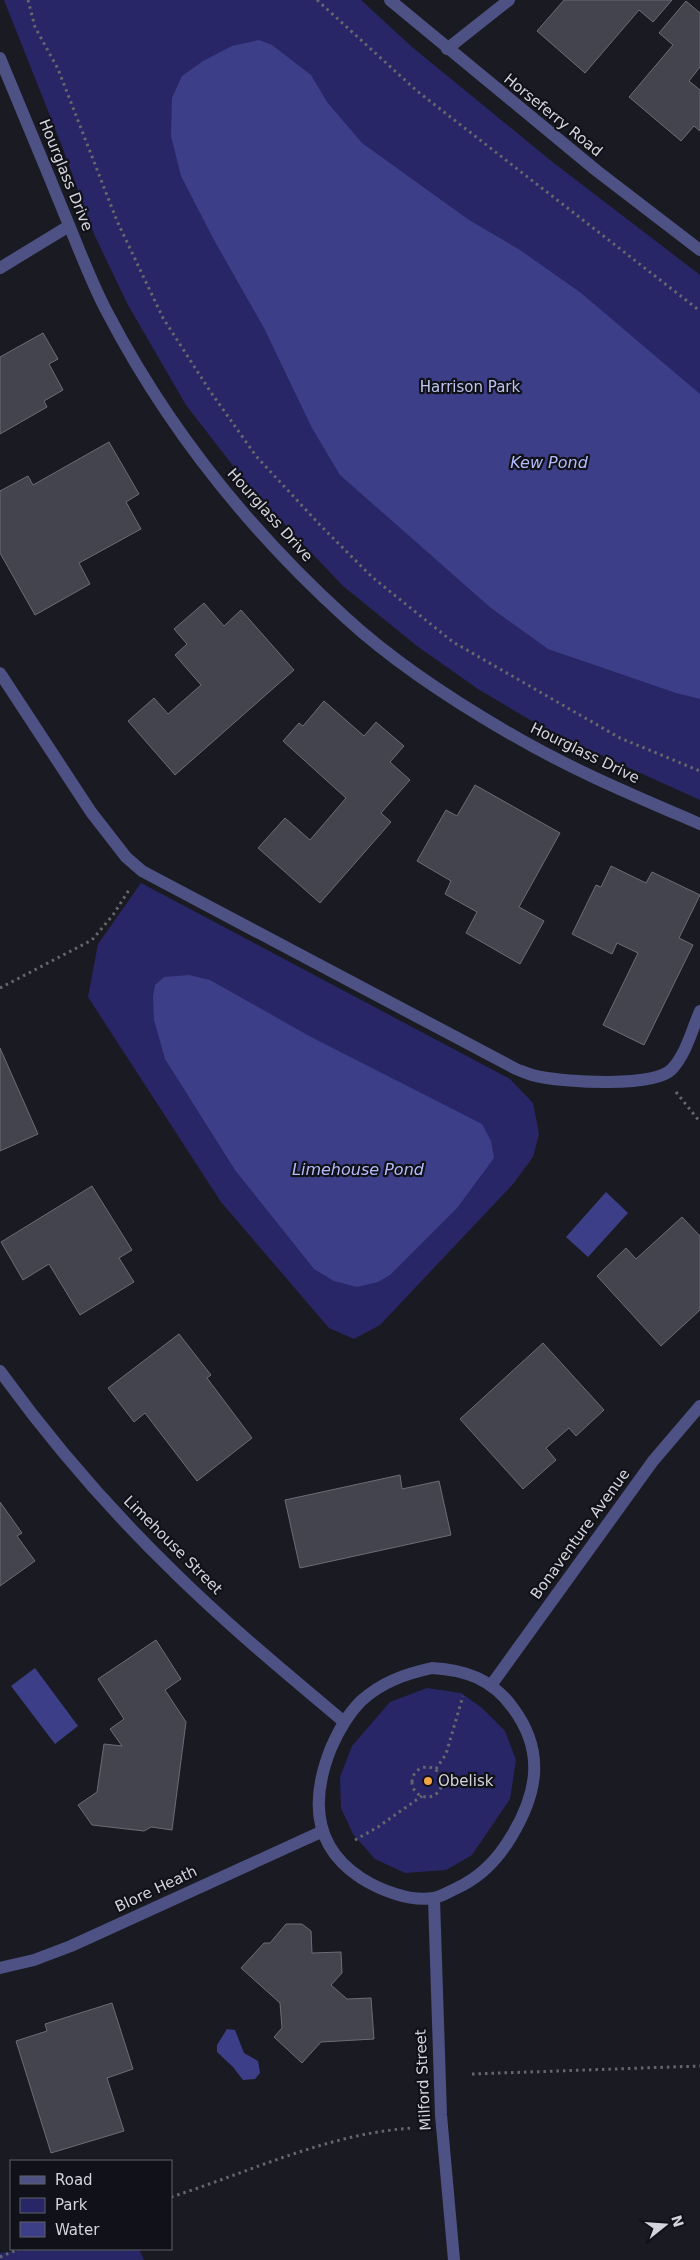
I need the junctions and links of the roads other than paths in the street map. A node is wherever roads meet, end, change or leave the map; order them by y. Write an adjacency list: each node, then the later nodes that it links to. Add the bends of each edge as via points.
1 (390, 0): 3 (street, Horseferry Road)
2 (509, 0): 3 (street)
3 (447, 49): 6 (street, Horseferry Road)
4 (0, 58): 5 (street, Hourglass Drive)
5 (69, 226): 7 (street); 9 (street, Hourglass Drive, via 106,310 170,420 238,507 280,554 347,619 396,660 511,734 620,790)
6 (700, 250)
7 (0, 268)
8 (0, 673): 10 (street, via 91,812 126,857 142,871 516,1069 541,1077 572,1080 633,1082 663,1076 682,1054)
9 (700, 824)
10 (700, 1011)
11 (0, 1371): 14 (street, Limehouse Street, via 70,1460 175,1574)
12 (700, 1406): 13 (street, Bonaventure Avenue, via 653,1461)
13 (492, 1684): 14 (street, via 446,1668 412,1672 373,1691); 16 (street, via 522,1720 531,1743 534,1767 528,1807 492,1864 477,1877)
14 (343, 1722): 15 (street, via 323,1769 318,1792)
15 (323, 1831): 16 (street, via 332,1850 352,1872 366,1881 393,1893); 17 (street, Blore Heath, via 71,1946)
16 (434, 1898): 18 (street, Milford Street, via 440,2115)
17 (0, 1968)
18 (454, 2260)

